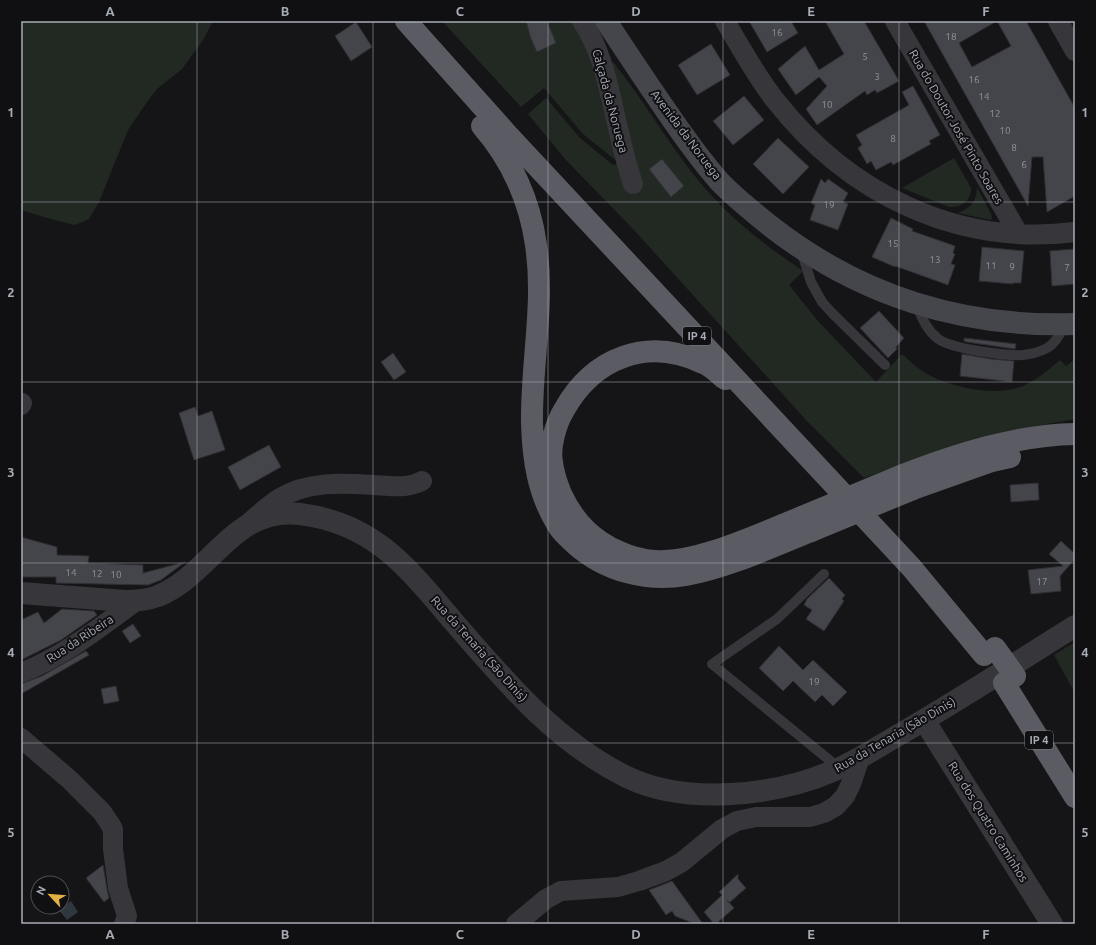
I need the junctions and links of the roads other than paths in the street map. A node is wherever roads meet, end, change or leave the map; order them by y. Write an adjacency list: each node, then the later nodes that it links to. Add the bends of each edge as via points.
1 (390, 21): 22 (highway, via 500,148 526,201 539,265 533,448 541,491 557,525 580,549 604,564 631,574 658,577 684,575 718,567)
2 (406, 21): 23 (highway, IP 4, via 507,134)
3 (420, 21): 28 (highway, IP 4, via 884,517 959,602)
4 (582, 21): 10 (street, Calçada da Noruega, via 601,57)
5 (606, 21): 13 (main road, Avenida da Noruega, via 710,171 746,206)
6 (725, 21): 12 (street, via 774,100 815,143 849,173 903,204 943,221 981,230)
7 (895, 21): 12 (street, Rua do Doutor José Pinto Soares)
8 (1058, 21): 9 (street)
9 (1075, 51)
10 (633, 184)
11 (1075, 232): 12 (street)
12 (1018, 233)
13 (800, 248): 14 (main road, Avenida da Noruega, via 864,283); 16 (lane, via 811,282 822,302)
14 (917, 304): 15 (main road, Avenida da Noruega, via 978,319); 15 (lane, via 924,322 937,338 949,345 963,348 1015,354 1035,353 1052,345)
15 (1070, 324)
16 (885, 365)
17 (1075, 434): 20 (highway, via 1036,437 969,452)
18 (1075, 446): 20 (highway, via 1050,448)
19 (422, 481): 21 (street, via 402,487 345,484 303,488 290,492 269,505)
20 (908, 482): 22 (highway, bridge)
21 (249, 523): 26 (street, Rua da Tenaria (São Dinis), via 176,586 157,596); 34 (street, Rua da Tenaria (São Dinis), via 270,515 300,514 341,524 382,546 405,566 498,673 541,716 583,750 615,770 649,786 697,794 759,791 795,784)
22 (807, 524): 23 (highway, via 678,560 655,562 634,558 592,536 576,521 566,506 551,461 559,417 584,380 617,358 636,353 658,352 681,355 703,363 735,388 856,517)
23 (911, 567): 28 (highway, IP 4)
24 (824, 574): 34 (lane, via 777,619 712,664)
25 (21, 593): 26 (street, Rua da Tenaria (São Dinis))
26 (136, 601): 29 (street, Rua da Ribeira, via 71,648)
27 (1075, 626): 31 (street, Rua da Tenaria (São Dinis))
28 (989, 651): 30 (highway, IP 4)
29 (21, 673)
30 (1009, 680): 35 (highway, IP 4); 36 (highway, IP 4)
31 (924, 720): 33 (street, Rua da Tenaria (São Dinis)); 39 (street, Rua dos Quatro Caminhos)
32 (21, 738): 37 (street, via 70,780 102,812 113,829 118,888 127,916)
33 (860, 757): 34 (street, Rua da Tenaria (São Dinis)); 38 (street, via 845,796 836,806 824,813 810,817 756,817 737,821 722,829 690,857 674,867 618,887 561,891 546,899)
34 (839, 768)
35 (1075, 771)
36 (1075, 796)
37 (124, 924)
38 (516, 924)
39 (1052, 924)

